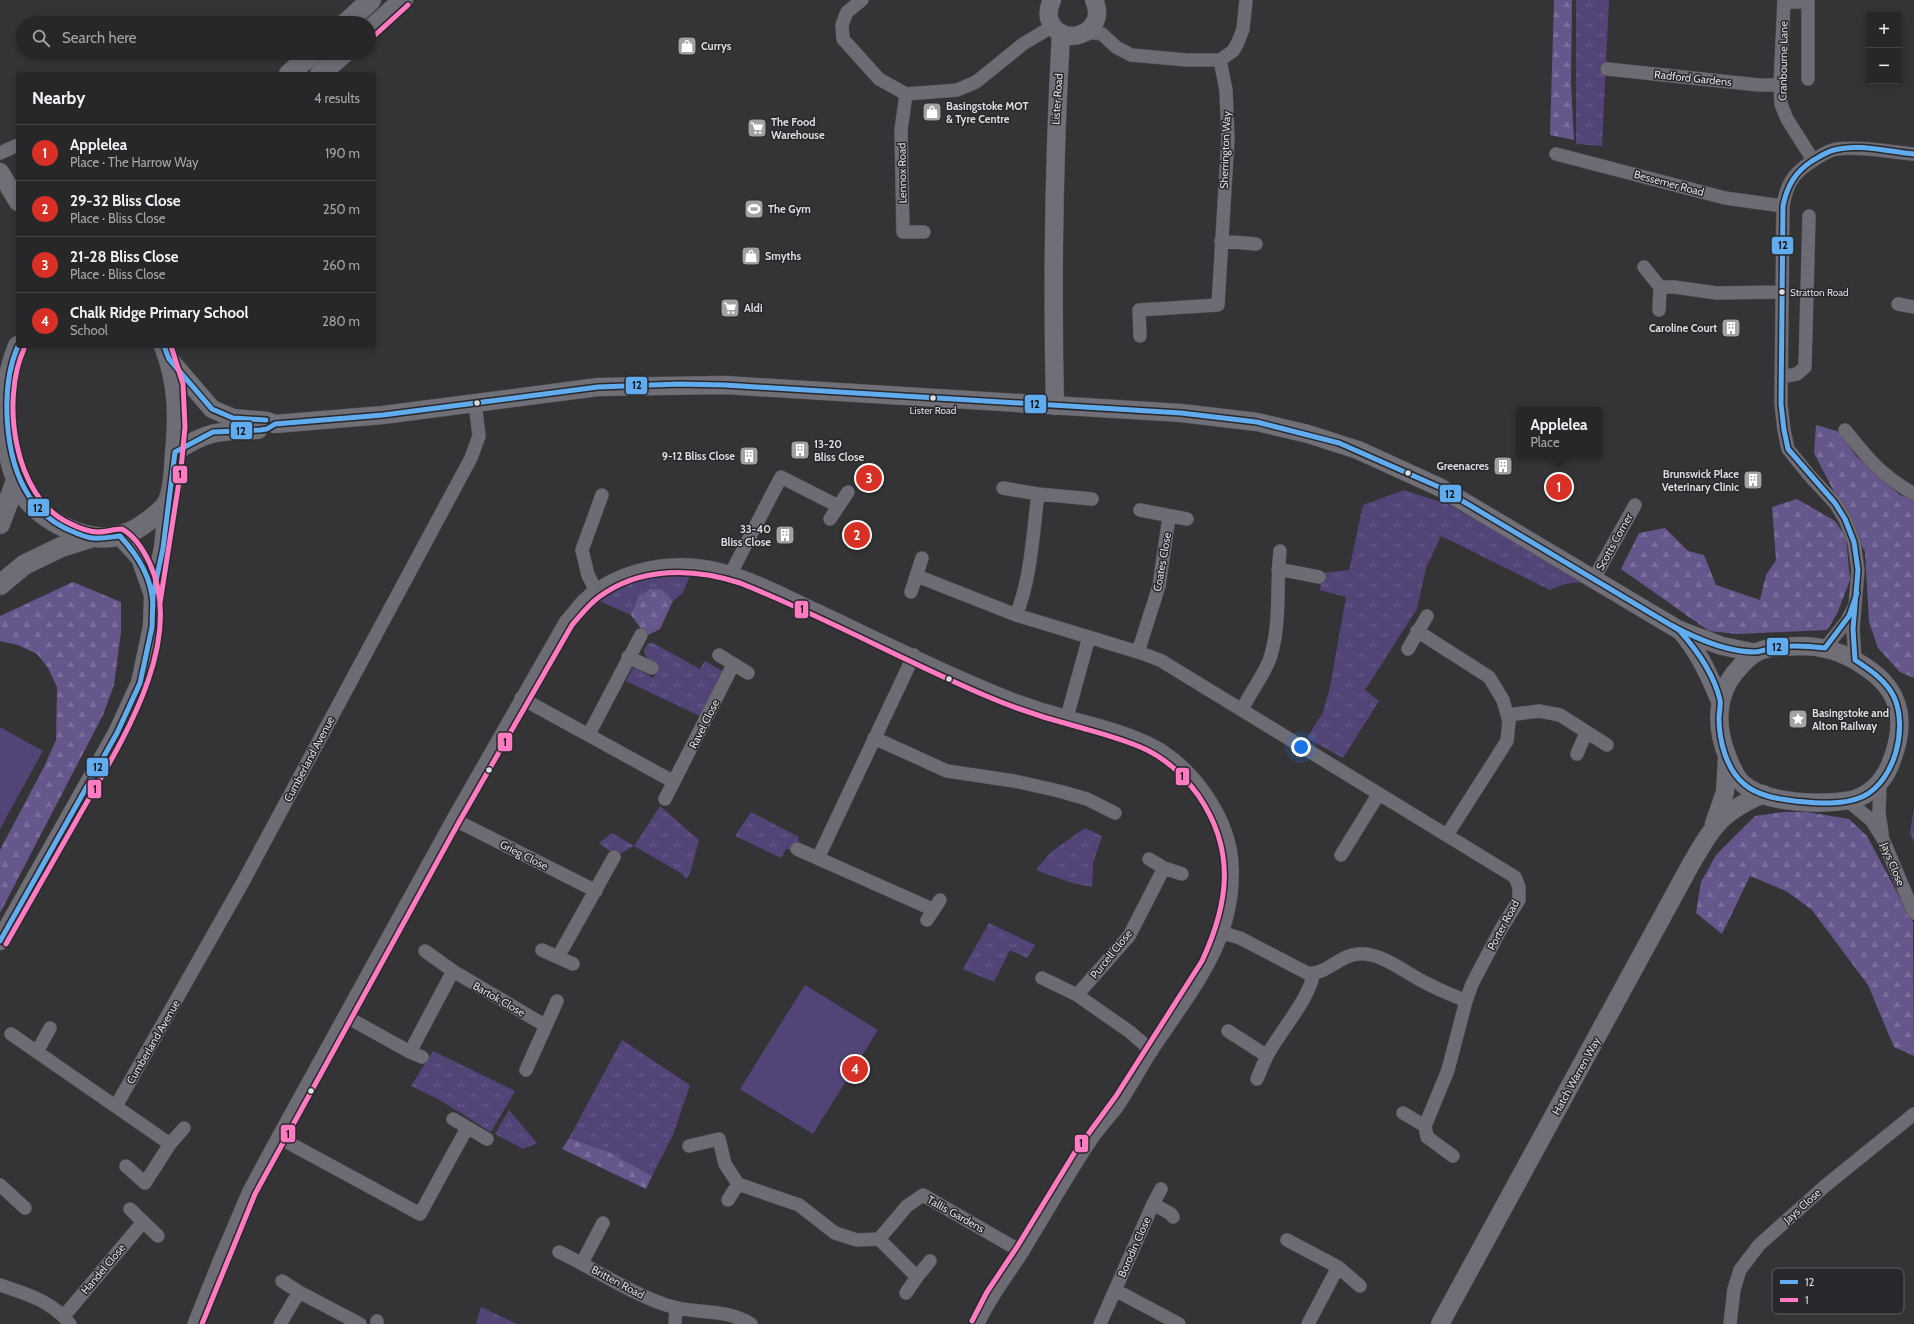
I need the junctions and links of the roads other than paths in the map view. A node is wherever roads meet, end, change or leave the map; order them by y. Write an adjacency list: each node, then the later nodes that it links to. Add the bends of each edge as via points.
1 (371, 0): 9 (main road)
2 (403, 0): 10 (main road)
3 (862, 0): 21 (street, via 847,12 842,25 843,39 879,79)
4 (1246, 0): 15 (street, via 1243,29 1238,42 1233,51)
5 (1784, 1): 6 (street, Cranbourne Lane); 20 (street, Cranbourne Lane)
6 (1808, 1): 19 (street, Cranbourne Lane)
7 (1050, 4): 11 (street, via 1049,16); 12 (street)
8 (1096, 8): 11 (street, Lister Road, via 1095,22)
9 (354, 16)
10 (376, 25)
11 (1075, 32): 12 (street); 15 (street, via 1116,46 1131,55); 45 (street, Lister Road, via 1060,56 1055,136 1052,265)
12 (1036, 36): 21 (street, via 976,82 957,90)
13 (305, 60): 17 (main road)
14 (336, 60): 18 (main road)
15 (1220, 60): 32 (street, Sherrington Way, via 1226,90 1228,138)
16 (1607, 69): 20 (street, Radford Gardens)
17 (291, 72)
18 (322, 72)
19 (1808, 80)
20 (1780, 85): 26 (street, Cranbourne Lane, via 1781,104 1786,119)
21 (906, 94): 31 (street, Lennox Road, via 901,130 903,232)
22 (16, 146): 23 (street)
23 (0, 153)
24 (1556, 154): 29 (street, Bessemer Road, via 1725,198)
25 (1914, 154): 26 (street, via 1844,148 1834,149)
26 (1813, 160): 29 (street, via 1796,173 1785,191)
27 (0, 173): 28 (street)
28 (16, 199)
29 (1783, 206): 36 (street)
30 (1809, 216): 43 (street, via 1805,367 1797,374)
31 (924, 232)
32 (1221, 241): 33 (street); 40 (street, Sherrington Way, via 1218,305 1139,310)
33 (1256, 244)
34 (1644, 267): 35 (street)
35 (1660, 287): 36 (street, via 1717,293); 39 (street)
36 (1782, 292): 43 (street)
37 (1898, 304): 38 (street)
38 (1914, 307)
39 (1659, 310)
40 (1140, 336)
41 (167, 353): 46 (street, via 212,409 233,418); 49 (main road, via 178,402)
42 (10, 358): 48 (main road, via 3,390)
43 (1781, 377): 78 (street, via 1782,418 1788,449 1835,503 1854,542 1858,570)
44 (475, 403): 45 (street, via 598,387 686,384); 46 (street, via 372,416); 155 (street, Cumberland Avenue, via 479,436 471,458 243,882)
45 (1055, 406): 73 (street, via 1221,417 1278,426 1338,443 1438,487)
46 (275, 424): 49 (street, via 260,430 213,432)
47 (1845, 430): 54 (street, via 1872,464 1891,481)
48 (1, 438): 50 (main road)
49 (175, 452): 57 (main road)
50 (16, 482): 64 (main road); 66 (main road, via 26,498 42,514 65,528)
51 (1003, 488): 53 (street)
52 (848, 492): 59 (street)
53 (1038, 494): 56 (street); 79 (street, via 1026,584)
54 (1914, 494)
55 (602, 495): 75 (street, via 582,550 588,575)
56 (1092, 499)
57 (168, 501): 65 (main road, via 137,529); 77 (street, via 163,548)
58 (1635, 505): 73 (street, Scotts Corner)
59 (838, 506): 62 (street); 70 (street, via 781,477)
60 (1140, 510): 61 (street, Coates Close)
61 (1169, 517): 63 (street, Coates Close); 87 (street, Coates Close, via 1159,586)
62 (830, 518)
63 (1187, 519)
64 (0, 524)
65 (120, 536): 66 (main road); 77 (street, via 140,558)
66 (90, 538): 74 (main road, via 60,547 24,565)
67 (1280, 551): 69 (street)
68 (922, 558): 71 (street)
69 (1278, 569): 72 (street); 100 (street, via 1278,613 1271,656)
70 (731, 573): 75 (street, via 702,566 664,566 639,570); 90 (street)
71 (918, 576): 76 (street); 79 (street)
72 (1319, 577)
73 (1593, 580): 81 (street)
74 (0, 585)
75 (596, 591): 96 (street, via 583,601 566,622)
76 (912, 592)
77 (153, 595): 132 (street, via 149,645 140,683 132,702)
78 (1855, 604): 86 (street, via 1846,622); 92 (street, via 1852,629)
79 (1016, 615): 84 (street)
80 (1427, 616): 82 (street)
81 (1679, 630): 88 (street, via 1722,646); 98 (street, via 1693,645 1704,664)
82 (1417, 631): 85 (street); 101 (street, via 1489,676 1503,700)
83 (641, 635): 91 (street)
84 (1089, 637): 87 (street); 102 (street)
85 (1408, 648)
86 (1825, 648): 88 (street, via 1768,648); 92 (street)
87 (1138, 652): 100 (street, via 1160,660)
88 (1756, 653): 98 (street, via 1732,674)
89 (719, 655): 93 (street)
90 (914, 655): 102 (street, via 981,687); 106 (street)
91 (628, 657): 94 (street); 105 (street)
92 (1855, 660): 97 (street, via 1874,672)
93 (734, 665): 95 (street); 110 (street, Ravel Close)
94 (652, 668)
95 (748, 674)
96 (521, 698): 105 (street); 117 (street)
97 (1896, 700): 99 (street); 103 (street)
98 (1720, 701): 109 (street, via 1720,727)
99 (1914, 708)
100 (1242, 710): 113 (street, Porter Road)
101 (1508, 715): 104 (street, via 1539,710 1560,715); 119 (street, via 1507,741)
102 (1067, 717): 131 (street, via 1125,734 1162,751 1177,762 1200,787 1220,821 1231,857 1230,906)
103 (1907, 731): 111 (street)
104 (1586, 733): 107 (street); 108 (street)
105 (589, 734): 110 (street)
106 (874, 738): 116 (street, via 947,771 1059,791 1086,799); 124 (street)
107 (1607, 745)
108 (1577, 754)
109 (1728, 758): 112 (street, via 1739,780); 118 (street, Hatch Warren Way, via 1725,792)
110 (674, 782): 114 (street, Ravel Close)
111 (1880, 782): 115 (street, via 1864,796); 120 (street, Jays Close, via 1879,813)
112 (1763, 794): 115 (street, via 1809,802); 118 (street, Hatch Warren Way, via 1737,806)
113 (1378, 795): 119 (street, Porter Road); 122 (street)
114 (665, 799)
115 (1847, 800): 120 (street, Jays Close, via 1871,820)
116 (1115, 813)
117 (453, 819): 128 (street, Grieg Close); 143 (street)
118 (1713, 828): 204 (street, Hatch Warren Way, via 1630,973)
119 (1448, 835): 142 (street, Porter Road, via 1515,877 1519,887 1519,900 1501,928)
120 (1882, 837): 130 (street, Jays Close)
121 (797, 849): 124 (street)
122 (1341, 855)
123 (614, 857): 128 (street)
124 (818, 858): 129 (street)
125 (1149, 858): 126 (street)
126 (1164, 868): 127 (street); 140 (street, Purcell Close, via 1129,936)
127 (1182, 874)
128 (596, 891): 135 (street)
129 (933, 910)
130 (1914, 913)
131 (1223, 933): 138 (street, via 1273,954 1302,972); 148 (street, via 1206,968)
132 (0, 941)
133 (542, 950): 135 (street)
134 (425, 951): 137 (street, Bartok Close)
135 (558, 957): 136 (street)
136 (573, 964)
137 (453, 971): 144 (street, Bartok Close); 150 (street)
138 (1313, 974): 142 (street, via 1345,957 1358,954 1373,955); 151 (street, via 1306,994)
139 (1042, 978): 140 (street)
140 (1077, 995): 148 (street, via 1130,1032)
141 (557, 1001): 144 (street)
142 (1466, 1001): 159 (street, Porter Road, via 1448,1070)
143 (345, 1016): 150 (street); 162 (street)
144 (546, 1026): 153 (street)
145 (50, 1028): 149 (street)
146 (1228, 1031): 151 (street)
147 (11, 1034): 149 (street)
148 (1152, 1051): 182 (street, via 1116,1108 1090,1141)
149 (37, 1052): 155 (street)
150 (410, 1052): 152 (street)
151 (1267, 1056): 154 (street)
152 (422, 1057)
153 (526, 1070)
154 (1257, 1079)
155 (116, 1106): 164 (street)
156 (1403, 1113): 159 (street)
157 (1914, 1114): 205 (street, Jays Close, via 1825,1186 1759,1245 1740,1270 1734,1289)
158 (453, 1119): 161 (street)
159 (1425, 1126): 166 (street, via 1427,1137)
160 (184, 1128): 164 (street)
161 (467, 1128): 162 (street, via 420,1214); 163 (street)
162 (278, 1137): 195 (street, via 249,1191)
163 (487, 1139)
164 (170, 1144): 167 (street, via 145,1183)
165 (689, 1146): 168 (street, via 719,1139 725,1164)
166 (1453, 1156)
167 (126, 1166)
168 (738, 1184): 171 (street); 179 (street, via 799,1205 835,1233 857,1240)
169 (0, 1185): 173 (street)
170 (1161, 1190): 172 (street, Borodin Close)
171 (728, 1200)
172 (1153, 1204): 175 (street, Borodin Close); 190 (street, Borodin Close)
173 (25, 1208)
174 (130, 1208): 176 (street)
175 (1173, 1217)
176 (143, 1222): 178 (street); 194 (street, Handel Close)
177 (603, 1223): 184 (street, Britten Road)
178 (158, 1236)
179 (879, 1239): 182 (street, Tallis Gardens, via 907,1206 923,1195); 186 (street)
180 (1287, 1240): 185 (street)
181 (559, 1252): 184 (street, Britten Road)
182 (1022, 1252): 200 (street, via 993,1295)
183 (930, 1261): 186 (street)
184 (582, 1263): 193 (street, Britten Road, via 628,1290)
185 (1338, 1267): 189 (street); 203 (street)
186 (917, 1277): 192 (street)
187 (282, 1281): 191 (street)
188 (0, 1285): 194 (street, Handel Close, via 42,1300)
189 (1360, 1286)
190 (1115, 1290): 201 (street, Borodin Close); 202 (street, Borodin Close)
191 (298, 1292): 196 (street); 197 (street)
192 (906, 1293)
193 (676, 1308): 198 (street); 199 (street, Britten Road, via 720,1312)
194 (67, 1320)
195 (196, 1324)
196 (280, 1324)
197 (360, 1324)
198 (675, 1324)
199 (751, 1324)
200 (978, 1324)
201 (1100, 1324)
202 (1179, 1324)
203 (1308, 1324)
204 (1440, 1324)
205 (1730, 1324)

